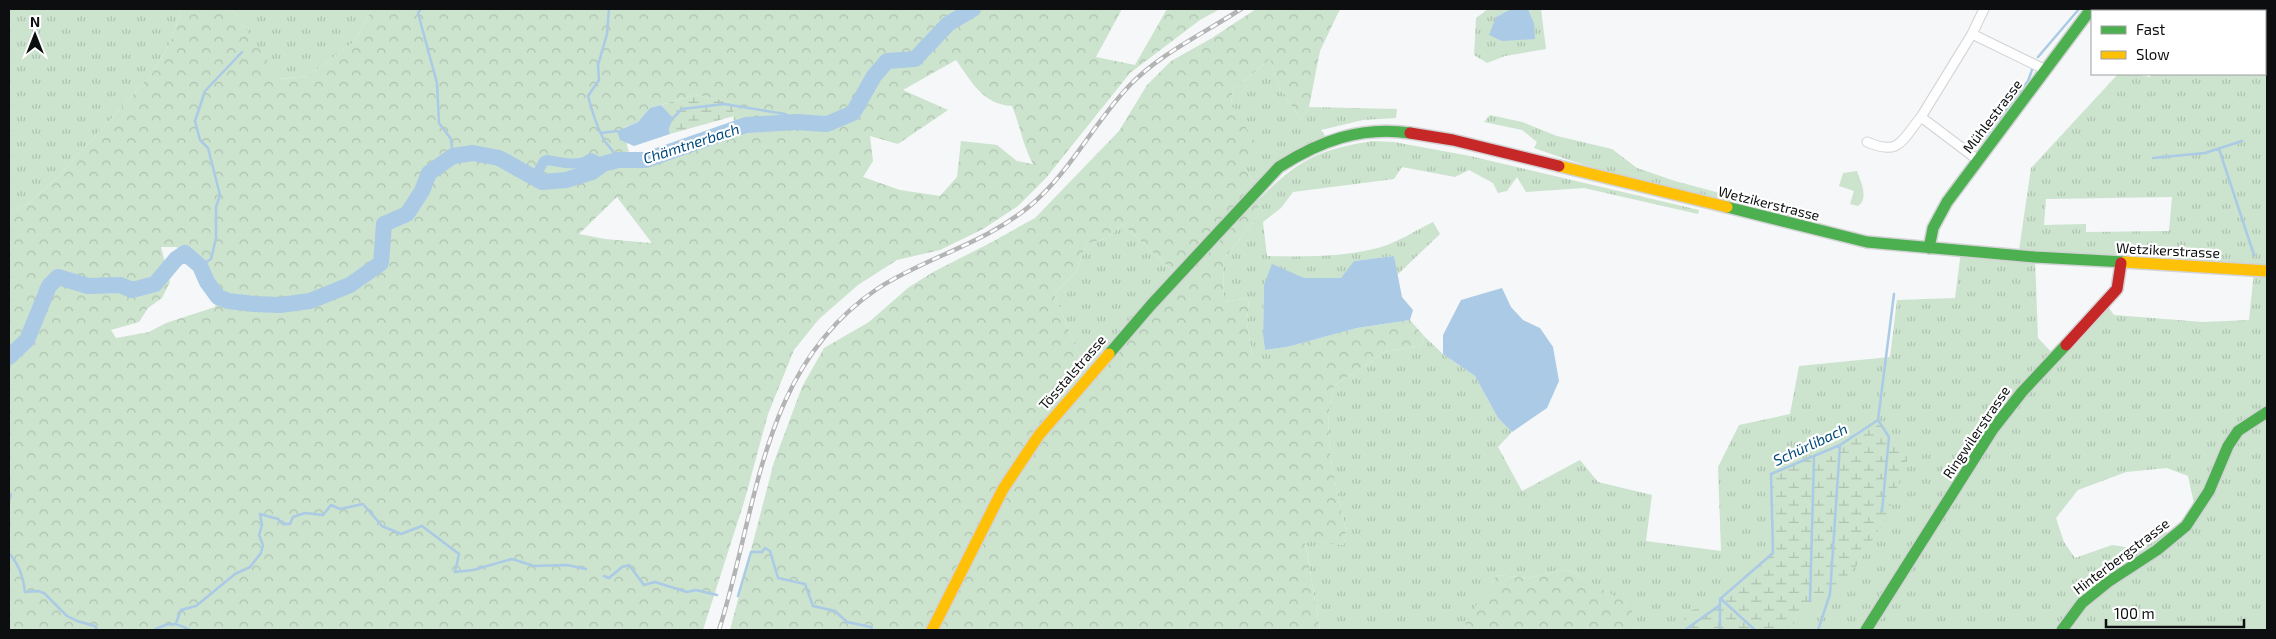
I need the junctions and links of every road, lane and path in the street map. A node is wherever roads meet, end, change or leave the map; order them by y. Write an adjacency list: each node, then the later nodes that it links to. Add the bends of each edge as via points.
1 (1984, 9): 3 (street)
2 (2091, 9): 4 (main road, Mühlestrasse)
3 (1972, 34): 4 (street); 5 (street)
4 (2046, 70): 7 (main road, Mühlestrasse)
5 (1921, 117): 6 (street, via 1892,149); 7 (street)
6 (1867, 142)
7 (1978, 160): 9 (main road, Mühlestrasse, via 1947,202 1934,228)
8 (1279, 166): 9 (main road, Wetzikerstrasse, via 1300,152 1351,132 1397,130 1453,140 1847,238); 13 (main road, Tösstalstrasse, via 1145,312 1039,435 1003,489)
9 (1929, 248): 10 (main road, Wetzikerstrasse)
10 (2121, 262): 11 (main road, Wetzikerstrasse); 14 (main road, Ringwilerstrasse, via 2117,289 2022,392 1993,429)
11 (2267, 271)
12 (2267, 412): 15 (main road, Hinterbergstrasse, via 2238,431 2186,526 2082,603)
13 (932, 630)
14 (1866, 630)
15 (2062, 630)

